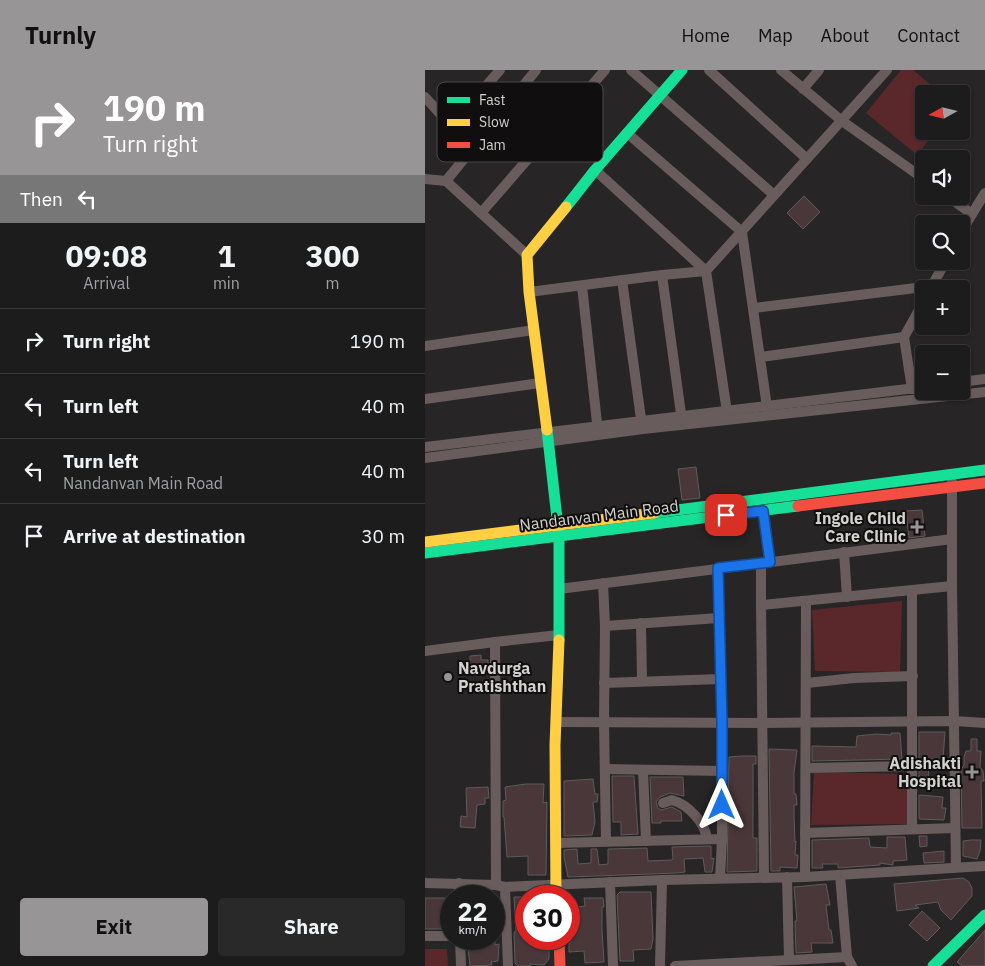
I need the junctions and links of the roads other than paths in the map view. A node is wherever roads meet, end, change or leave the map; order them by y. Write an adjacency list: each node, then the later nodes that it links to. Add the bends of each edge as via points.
1 (500, 70): 10 (street)
2 (536, 70): 11 (street)
3 (605, 70): 12 (street)
4 (631, 70): 14 (street)
5 (682, 70): 14 (main road)
6 (709, 70): 19 (street)
7 (781, 70): 13 (street)
8 (819, 70): 13 (street)
9 (887, 70): 17 (street)
10 (490, 82)
11 (526, 82)
12 (595, 82)
13 (803, 89): 17 (street)
14 (660, 95): 18 (main road); 29 (street)
15 (425, 97): 16 (street)
16 (437, 110)
17 (842, 121): 19 (street); 25 (street)
18 (627, 133): 20 (main road); 34 (street)
19 (807, 158): 29 (street)
20 (603, 161)
21 (461, 162): 27 (street)
22 (525, 162): 31 (street)
23 (602, 162): 24 (main road)
24 (595, 170): 35 (main road); 36 (street)
25 (915, 173)
26 (425, 179): 27 (street)
27 (445, 181): 31 (street)
28 (985, 193): 32 (street)
29 (774, 195): 34 (street)
30 (960, 205): 32 (street)
31 (481, 213): 35 (street)
32 (972, 214): 33 (street)
33 (970, 217)
34 (742, 232): 36 (street); 42 (street)
35 (527, 255): 41 (main road)
36 (706, 271): 37 (street); 56 (street)
37 (662, 275): 38 (street); 57 (street)
38 (622, 280): 39 (street); 58 (street)
39 (582, 286): 41 (street); 59 (street)
40 (915, 289): 42 (street)
41 (529, 292): 44 (main road)
42 (754, 308): 47 (street)
43 (915, 317): 45 (street)
44 (534, 330): 46 (street); 50 (main road)
45 (904, 336): 47 (street); 52 (street)
46 (425, 346)
47 (761, 357): 55 (street)
48 (985, 379): 49 (street)
49 (970, 381)
50 (540, 383): 54 (street); 60 (main road)
51 (915, 388): 52 (street)
52 (912, 389): 55 (street)
53 (985, 392): 57 (street)
54 (425, 399)
55 (767, 407): 56 (street)
56 (727, 412): 57 (street)
57 (682, 420): 58 (street)
58 (642, 425): 59 (street)
59 (598, 431): 60 (street)
60 (548, 437): 61 (street); 62 (street); 68 (main road)
61 (425, 447)
62 (425, 458)
63 (985, 470): 64 (main road)
64 (951, 474): 66 (street); 68 (main road)
65 (985, 483): 66 (main road, Nandanvan Main Road)
66 (952, 487): 67 (main road, Nandanvan Main Road); 69 (street)
67 (763, 511): 68 (main road, Nandanvan Main Road); 73 (street)
68 (558, 531): 70 (main road); 72 (main road, Nandanvan Main Road); 77 (main road)
69 (953, 538): 71 (street); 76 (street)
70 (425, 542)
71 (844, 552): 73 (street); 79 (street)
72 (425, 553)
73 (765, 562): 74 (street); 81 (street)
74 (718, 568): 75 (street); 82 (street)
75 (603, 583): 77 (street); 84 (street)
76 (952, 586): 78 (street); 93 (street)
77 (559, 589): 85 (main road)
78 (913, 590): 79 (street); 88 (street)
79 (847, 597): 80 (street)
80 (806, 601): 81 (street); 92 (street)
81 (761, 605): 100 (street)
82 (719, 618): 83 (street); 89 (street)
83 (641, 623): 84 (street); 90 (street)
84 (605, 626): 91 (street)
85 (559, 635): 86 (street); 94 (main road)
86 (495, 642): 87 (street); 128 (street)
87 (425, 651)
88 (913, 676): 92 (street); 96 (street)
89 (721, 679): 90 (street); 97 (street)
90 (642, 681): 91 (street)
91 (604, 683): 95 (street)
92 (807, 683): 98 (street)
93 (954, 721): 96 (street); 99 (street); 107 (street)
94 (556, 722): 95 (street); 114 (main road)
95 (604, 722): 97 (street); 103 (street)
96 (913, 722): 98 (street); 101 (street)
97 (722, 723): 100 (street); 105 (street)
98 (805, 723): 100 (street); 102 (street)
99 (985, 723)
100 (762, 724): 118 (street)
101 (913, 766): 102 (street); 108 (street)
102 (806, 768): 109 (street)
103 (605, 769): 104 (street); 113 (street)
104 (643, 770): 105 (street); 112 (street)
105 (722, 771): 110 (street)
106 (663, 803): 111 (street, via 672,800 688,808 704,827)
107 (955, 828): 108 (street); 116 (street)
108 (912, 829): 109 (street)
109 (805, 833): 120 (street)
110 (722, 839): 111 (street); 121 (street)
111 (707, 840): 112 (street)
112 (646, 841): 113 (street)
113 (606, 842): 114 (street)
114 (557, 844): 126 (main road)
115 (985, 866): 116 (street)
116 (955, 867): 117 (street)
117 (840, 875): 120 (street); 137 (street)
118 (763, 877): 119 (street); 121 (street)
119 (787, 877): 120 (street); 136 (street)
120 (805, 877)
121 (720, 878): 122 (street)
122 (662, 880): 123 (street); 143 (street)
123 (610, 882): 126 (street); 142 (street)
124 (425, 883): 125 (street)
125 (459, 883): 127 (street)
126 (556, 884): 129 (street)
127 (486, 885)
128 (500, 885)
129 (505, 886)
130 (985, 915): 145 (main road)
131 (425, 936): 132 (street)
132 (440, 936)
133 (505, 936): 140 (street)
134 (460, 950): 139 (street)
135 (559, 950): 141 (main road)
136 (789, 960): 137 (street); 138 (street)
137 (850, 962)
138 (726, 964): 144 (street)
139 (461, 966)
140 (508, 966)
141 (560, 966)
142 (613, 966)
143 (661, 966)
144 (675, 966)
145 (933, 966)

